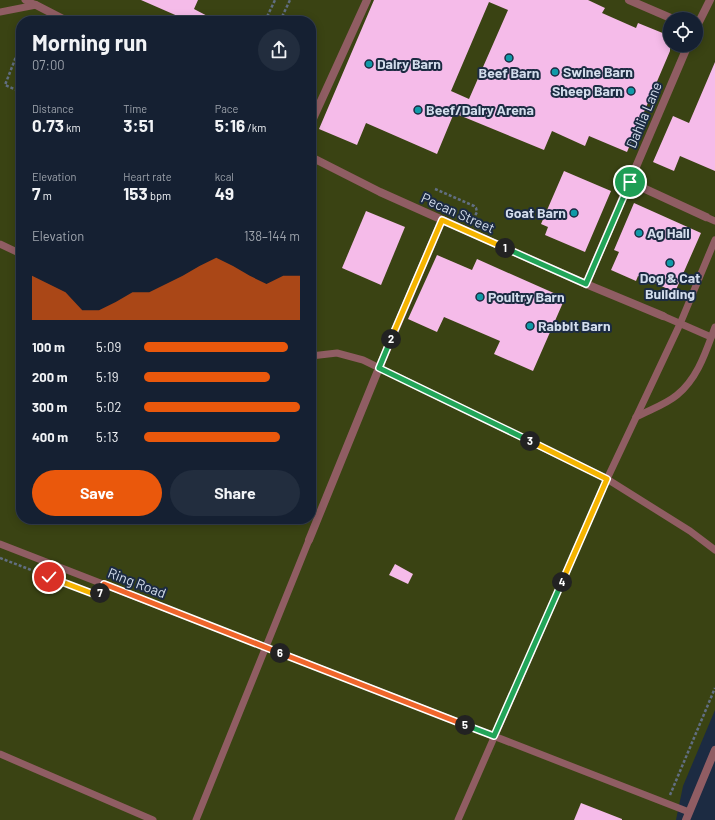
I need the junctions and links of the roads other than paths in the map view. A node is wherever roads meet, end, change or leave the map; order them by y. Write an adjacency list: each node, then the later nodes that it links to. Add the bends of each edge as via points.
1 (25, 0): 5 (lane)
2 (366, 0): 11 (street)
3 (629, 0): 8 (street)
4 (710, 0): 7 (street)
5 (36, 5): 6 (lane); 9 (street)
6 (0, 12)
7 (703, 14)
8 (663, 15)
9 (57, 16)
10 (685, 52): 13 (street, Dahlia Lane)
11 (316, 112)
12 (316, 160): 15 (street, Pecan Street)
13 (630, 182): 14 (street); 20 (street, Dahlia Lane)
14 (706, 216): 16 (lane)
15 (442, 220): 20 (street, Pecan Street); 26 (street)
16 (715, 221)
17 (715, 240): 22 (lane)
18 (0, 244): 19 (lane)
19 (16, 252)
20 (586, 284): 21 (street, Pecan Street)
21 (663, 316): 22 (lane)
22 (680, 324): 24 (lane); 27 (lane)
23 (715, 327): 24 (lane)
24 (711, 337): 27 (lane, via 694,377 685,387 668,401)
25 (316, 355): 26 (lane, via 337,353 363,360)
26 (379, 368): 28 (lane); 29 (street)
27 (636, 417): 28 (lane)
28 (607, 479): 33 (lane, via 690,531); 35 (lane)
29 (316, 521)
30 (315, 524): 31 (street)
31 (308, 540): 34 (lane)
32 (0, 544): 34 (lane, Ring Road)
33 (715, 550)
34 (265, 647): 35 (lane, Ring Road); 40 (lane)
35 (494, 736): 38 (lane, Ring Road, via 667,803); 41 (lane)
36 (715, 750): 38 (street)
37 (0, 754): 39 (lane)
38 (688, 816)
39 (153, 820)
40 (196, 820)
41 (458, 820)

